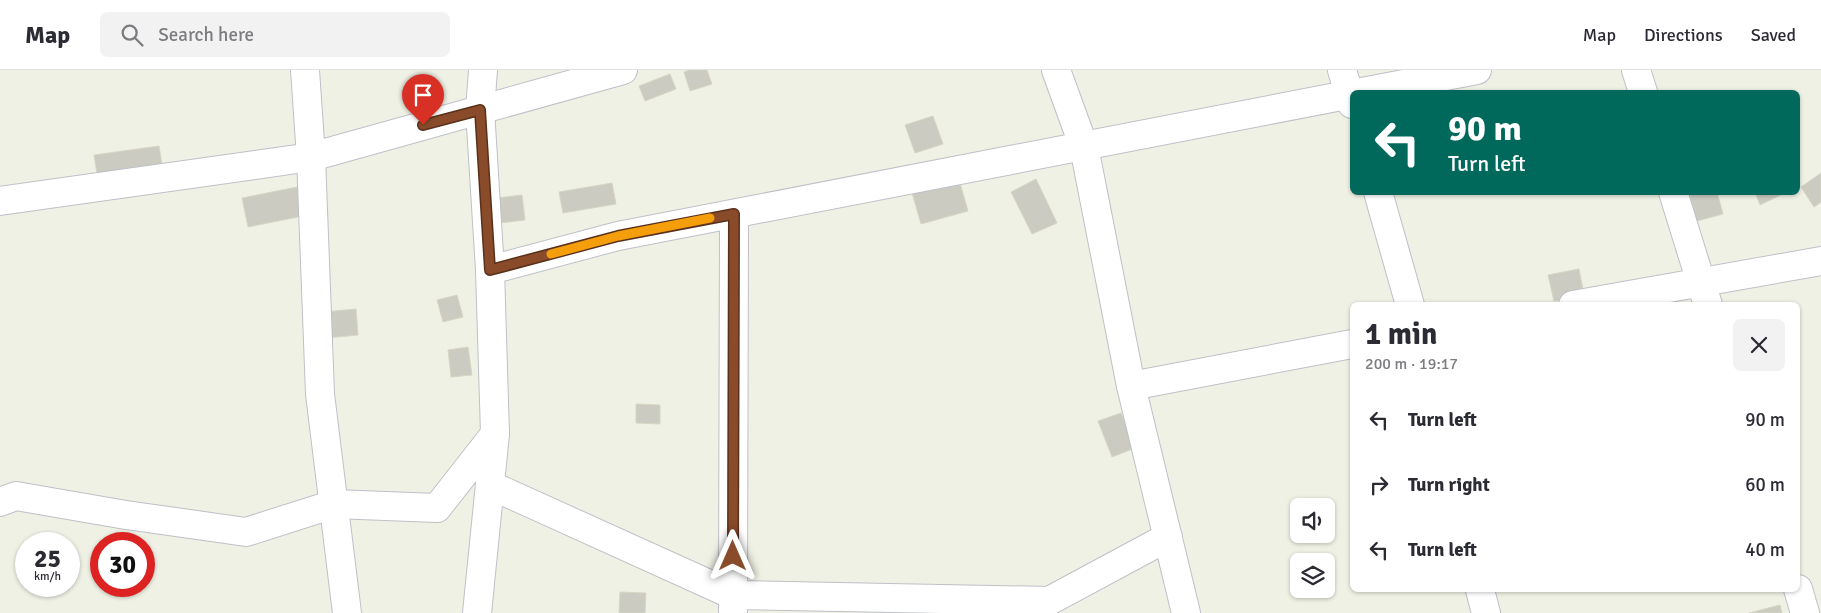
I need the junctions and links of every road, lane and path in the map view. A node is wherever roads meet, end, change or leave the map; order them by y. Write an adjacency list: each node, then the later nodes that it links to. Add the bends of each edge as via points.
1 (305, 70): 12 (street)
2 (482, 70): 10 (street)
3 (623, 70): 10 (street)
4 (1056, 70): 11 (street)
5 (1477, 70): 7 (street)
6 (1636, 70): 8 (street)
7 (1358, 90)
8 (1642, 90)
9 (1350, 91): 11 (street)
10 (480, 110): 12 (street); 18 (street)
11 (1084, 147): 16 (street); 23 (street)
12 (310, 157): 15 (street); 27 (street, via 320,394)
13 (1379, 195): 20 (street)
14 (1674, 195): 19 (street)
15 (0, 201)
16 (734, 214): 18 (street, via 618,236); 31 (street)
17 (1821, 261): 19 (street)
18 (490, 270): 24 (street)
19 (1704, 294): 21 (street)
20 (1409, 302)
21 (1609, 302)
22 (1350, 344): 23 (street)
23 (1131, 386): 28 (street)
24 (495, 434): 25 (street); 27 (street, via 437,508)
25 (490, 485): 31 (street); 33 (street)
26 (0, 502): 27 (street, via 16,496 246,532)
27 (334, 504): 32 (street)
28 (1168, 538): 31 (street, via 1049,601); 34 (street)
29 (1481, 592): 35 (street)
30 (1799, 592): 36 (street)
31 (733, 604)
32 (348, 613)
33 (477, 613)
34 (1186, 613)
35 (1486, 613)
36 (1805, 613)

